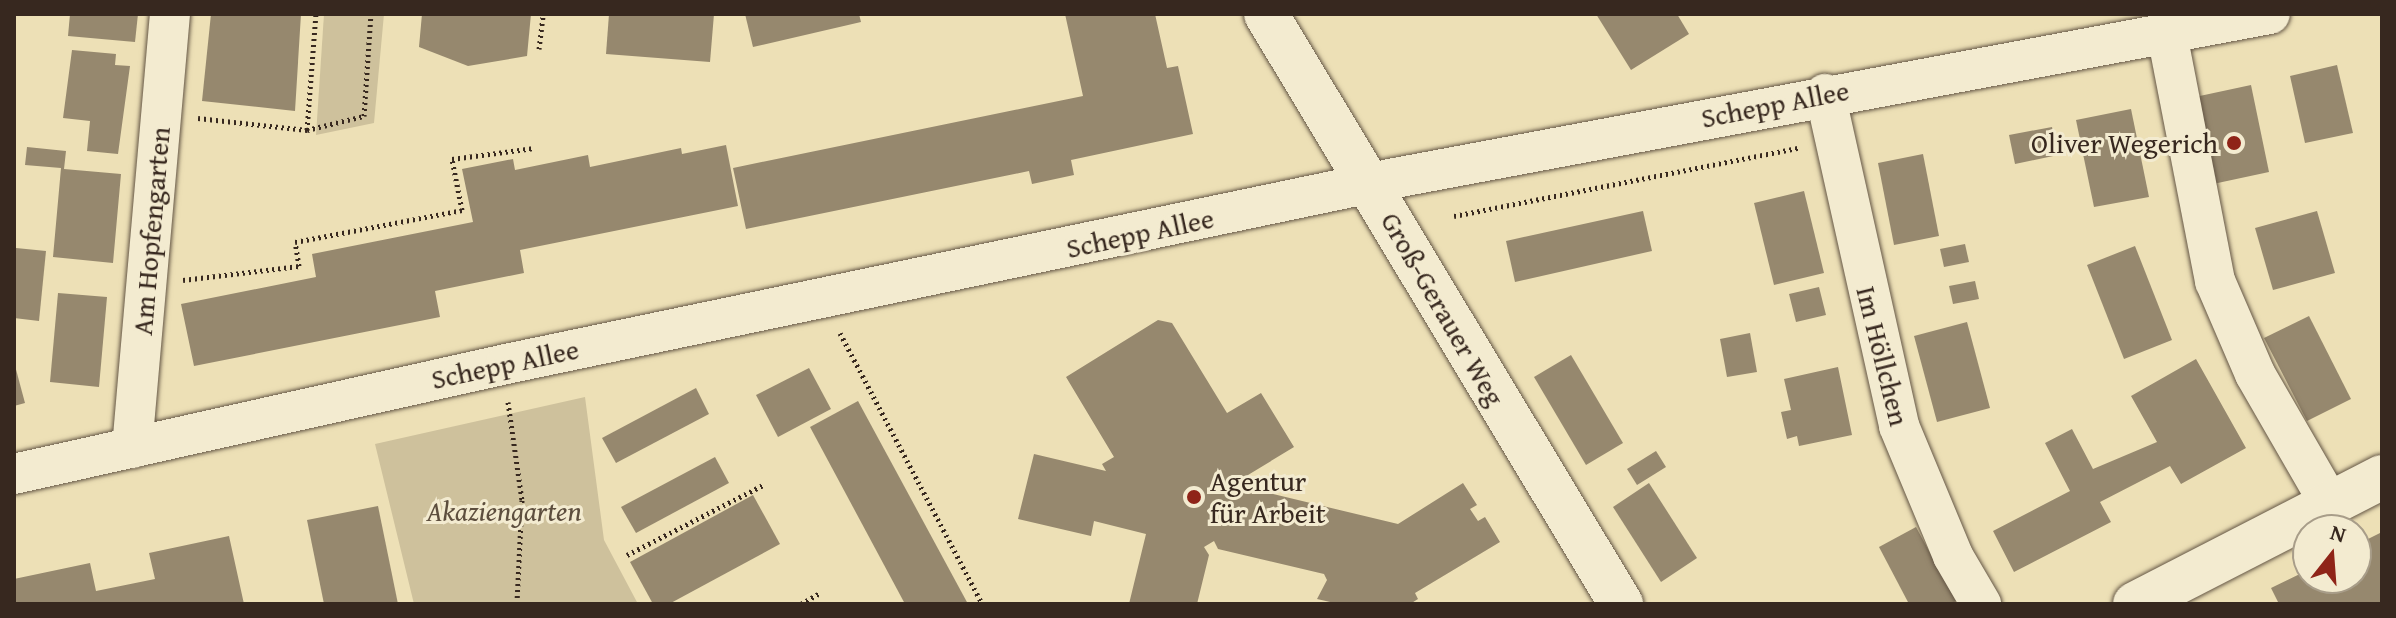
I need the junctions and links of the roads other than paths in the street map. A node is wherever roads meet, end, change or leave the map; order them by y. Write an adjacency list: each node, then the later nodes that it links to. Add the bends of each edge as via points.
1 (170, 14): 7 (street, Am Hopfengarten)
2 (1266, 14): 6 (main road, Groß-Gerauer Weg)
3 (2270, 14): 4 (street, Schepp Allee)
4 (2167, 34): 5 (street, Schepp Allee); 10 (street, via 2215,281 2255,374)
5 (1825, 94): 6 (street, Schepp Allee); 12 (street, Im Höllchen, via 1899,426 1953,556)
6 (1371, 184): 7 (street, Schepp Allee, via 506,364); 11 (main road, Groß-Gerauer Weg)
7 (132, 448): 8 (street, Schepp Allee)
8 (14, 474)
9 (2382, 477): 10 (main road)
10 (2330, 504): 13 (main road)
11 (1621, 604)
12 (1981, 604)
13 (2135, 604)

